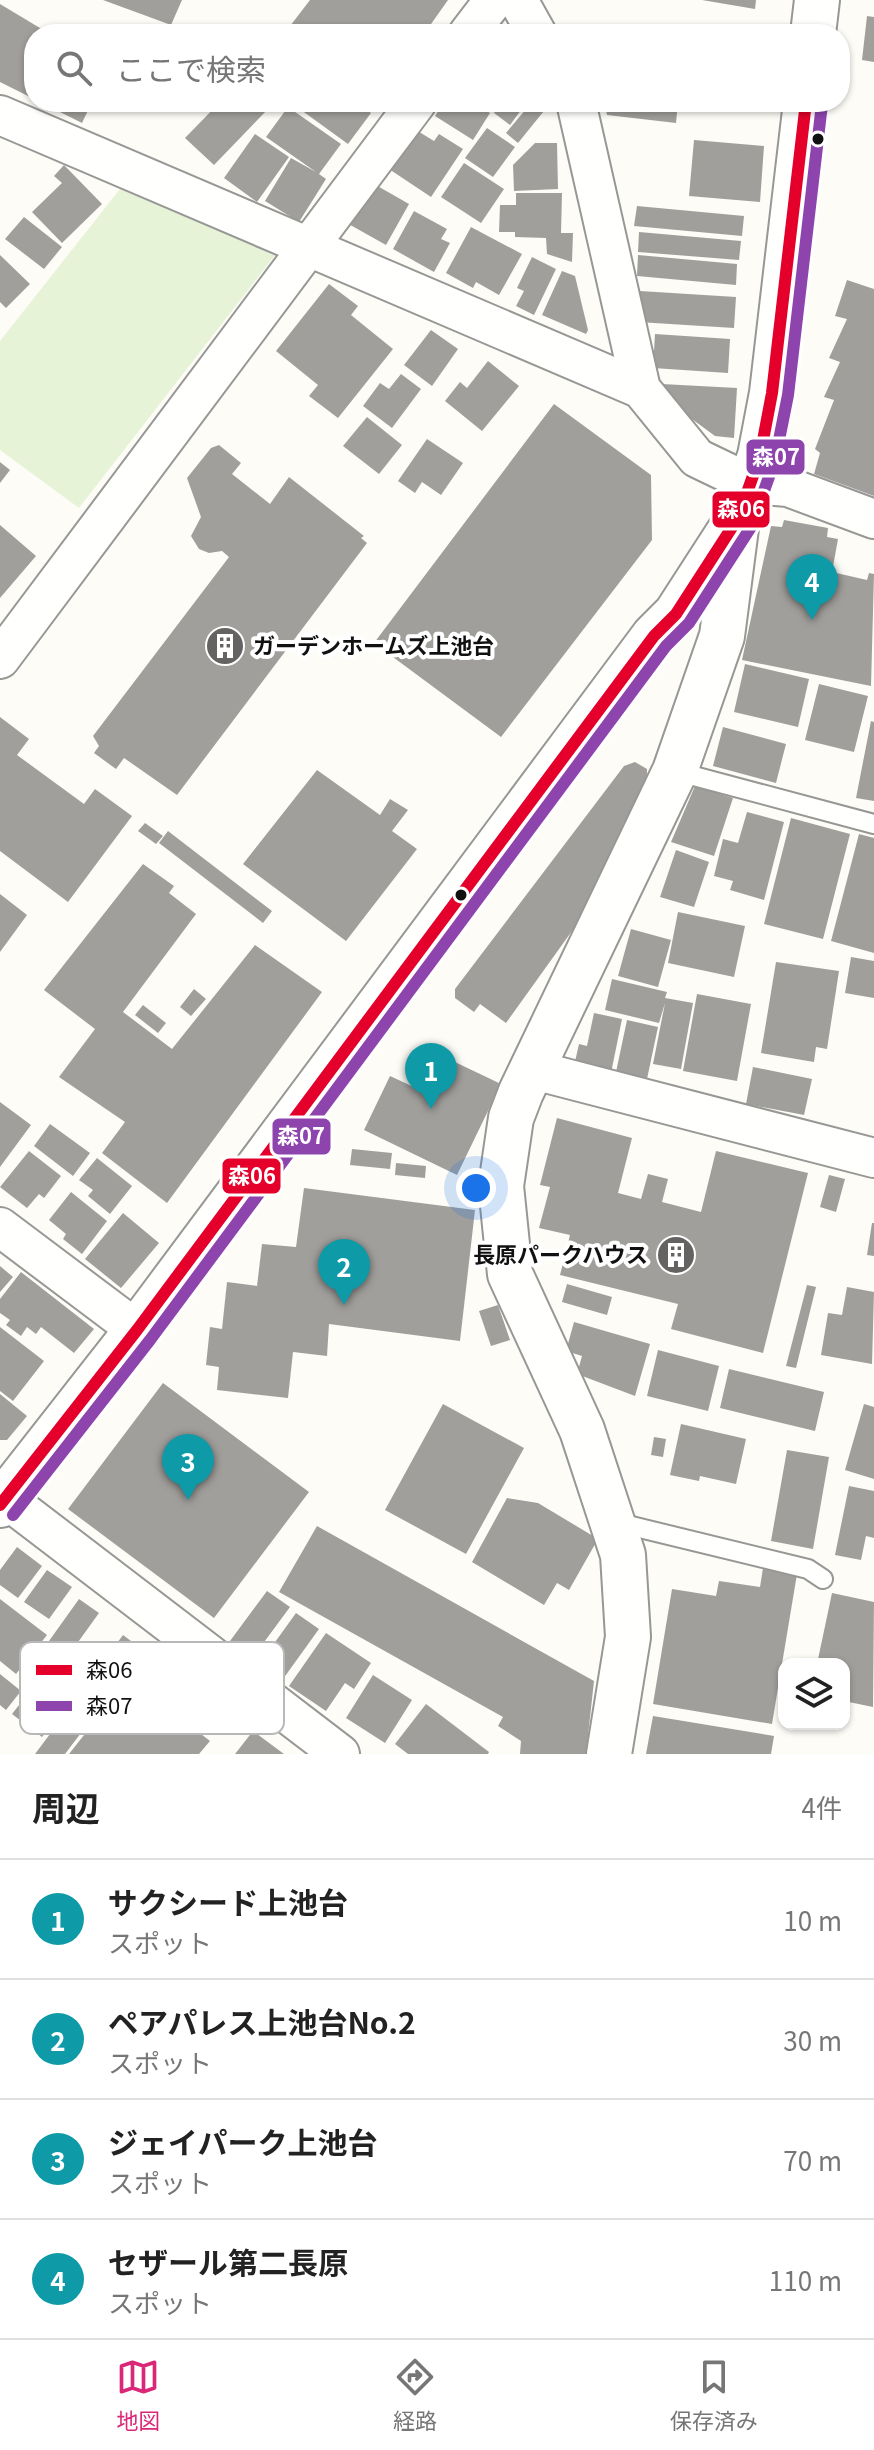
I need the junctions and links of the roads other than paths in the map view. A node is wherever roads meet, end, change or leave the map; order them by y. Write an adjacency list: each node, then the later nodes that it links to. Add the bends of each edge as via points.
1 (494, 0): 4 (street)
2 (518, 0): 5 (street)
3 (817, 0): 6 (street)
4 (476, 24)
5 (531, 24)
6 (814, 24)
7 (410, 112): 11 (street)
8 (578, 112): 12 (street)
9 (805, 112): 13 (street, via 772,393 760,456)
10 (0, 115): 11 (street)
11 (309, 247): 12 (street); 15 (street)
12 (641, 389): 13 (street, via 697,458)
13 (744, 501): 14 (street, via 788,487); 16 (street, via 722,636); 21 (street, via 676,614 654,636)
14 (874, 519)
15 (0, 659)
16 (675, 771): 17 (lane); 18 (street)
17 (874, 824)
18 (534, 1070): 19 (street); 23 (street, via 511,1118 502,1175 510,1274 582,1430)
19 (874, 1158)
20 (0, 1227): 21 (street)
21 (137, 1330): 22 (street)
22 (2, 1502): 25 (street)
23 (615, 1522): 24 (lane, via 808,1569); 28 (street, via 625,1570 628,1637)
24 (823, 1579)
25 (190, 1642)
26 (284, 1712): 27 (street)
27 (340, 1754)
28 (609, 1754)

